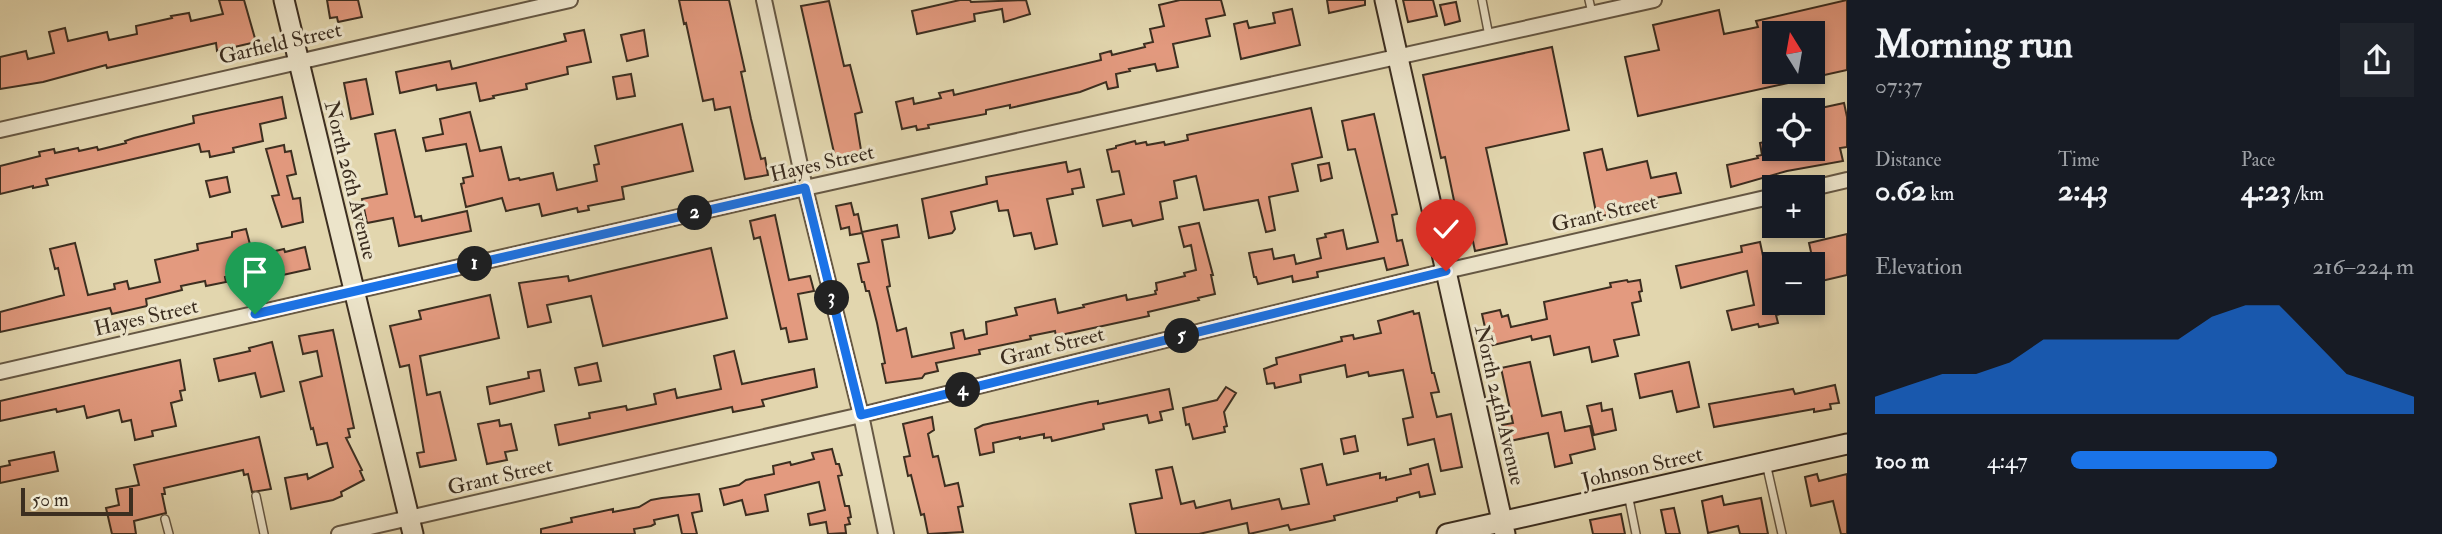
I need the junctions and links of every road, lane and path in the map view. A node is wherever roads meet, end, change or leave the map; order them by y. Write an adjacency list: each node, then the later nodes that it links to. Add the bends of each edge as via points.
1 (284, 0): 10 (street, North 26th Avenue)
2 (570, 0): 10 (street, Garfield Street)
3 (764, 0): 14 (street)
4 (1385, 0): 9 (street, North 24th Avenue)
5 (1482, 0): 8 (lane)
6 (1654, 0): 7 (street, Hayes Street)
7 (1591, 7): 8 (street, Hayes Street)
8 (1489, 37): 9 (street, Hayes Street)
9 (1398, 57): 14 (street, Hayes Street); 16 (street, North 24th Avenue)
10 (298, 61): 11 (street, Garfield Street); 17 (street, North 26th Avenue)
11 (0, 130)
12 (1847, 180): 13 (street)
13 (1825, 185)
14 (805, 188): 17 (street, Hayes Street); 19 (street)
15 (1762, 200): 16 (street, Grant Street)
16 (1446, 271): 19 (street, Grant Street); 26 (street, North 24th Avenue)
17 (355, 291): 18 (street, Hayes Street); 25 (street, North 26th Avenue)
18 (0, 372)
19 (861, 415): 25 (street, Grant Street); 30 (street)
20 (1847, 444): 21 (street, Johnson Street)
21 (1765, 462): 22 (street, Johnson Street); 33 (lane)
22 (1628, 493): 26 (street, Johnson Street); 32 (lane)
23 (256, 496): 28 (lane)
24 (165, 519): 27 (lane)
25 (411, 526): 29 (street, Grant Street)
26 (1504, 528): 31 (street, Johnson Street)
27 (169, 534)
28 (264, 534)
29 (339, 534)
30 (886, 534)
31 (1447, 534)
32 (1636, 534)
33 (1782, 534)

